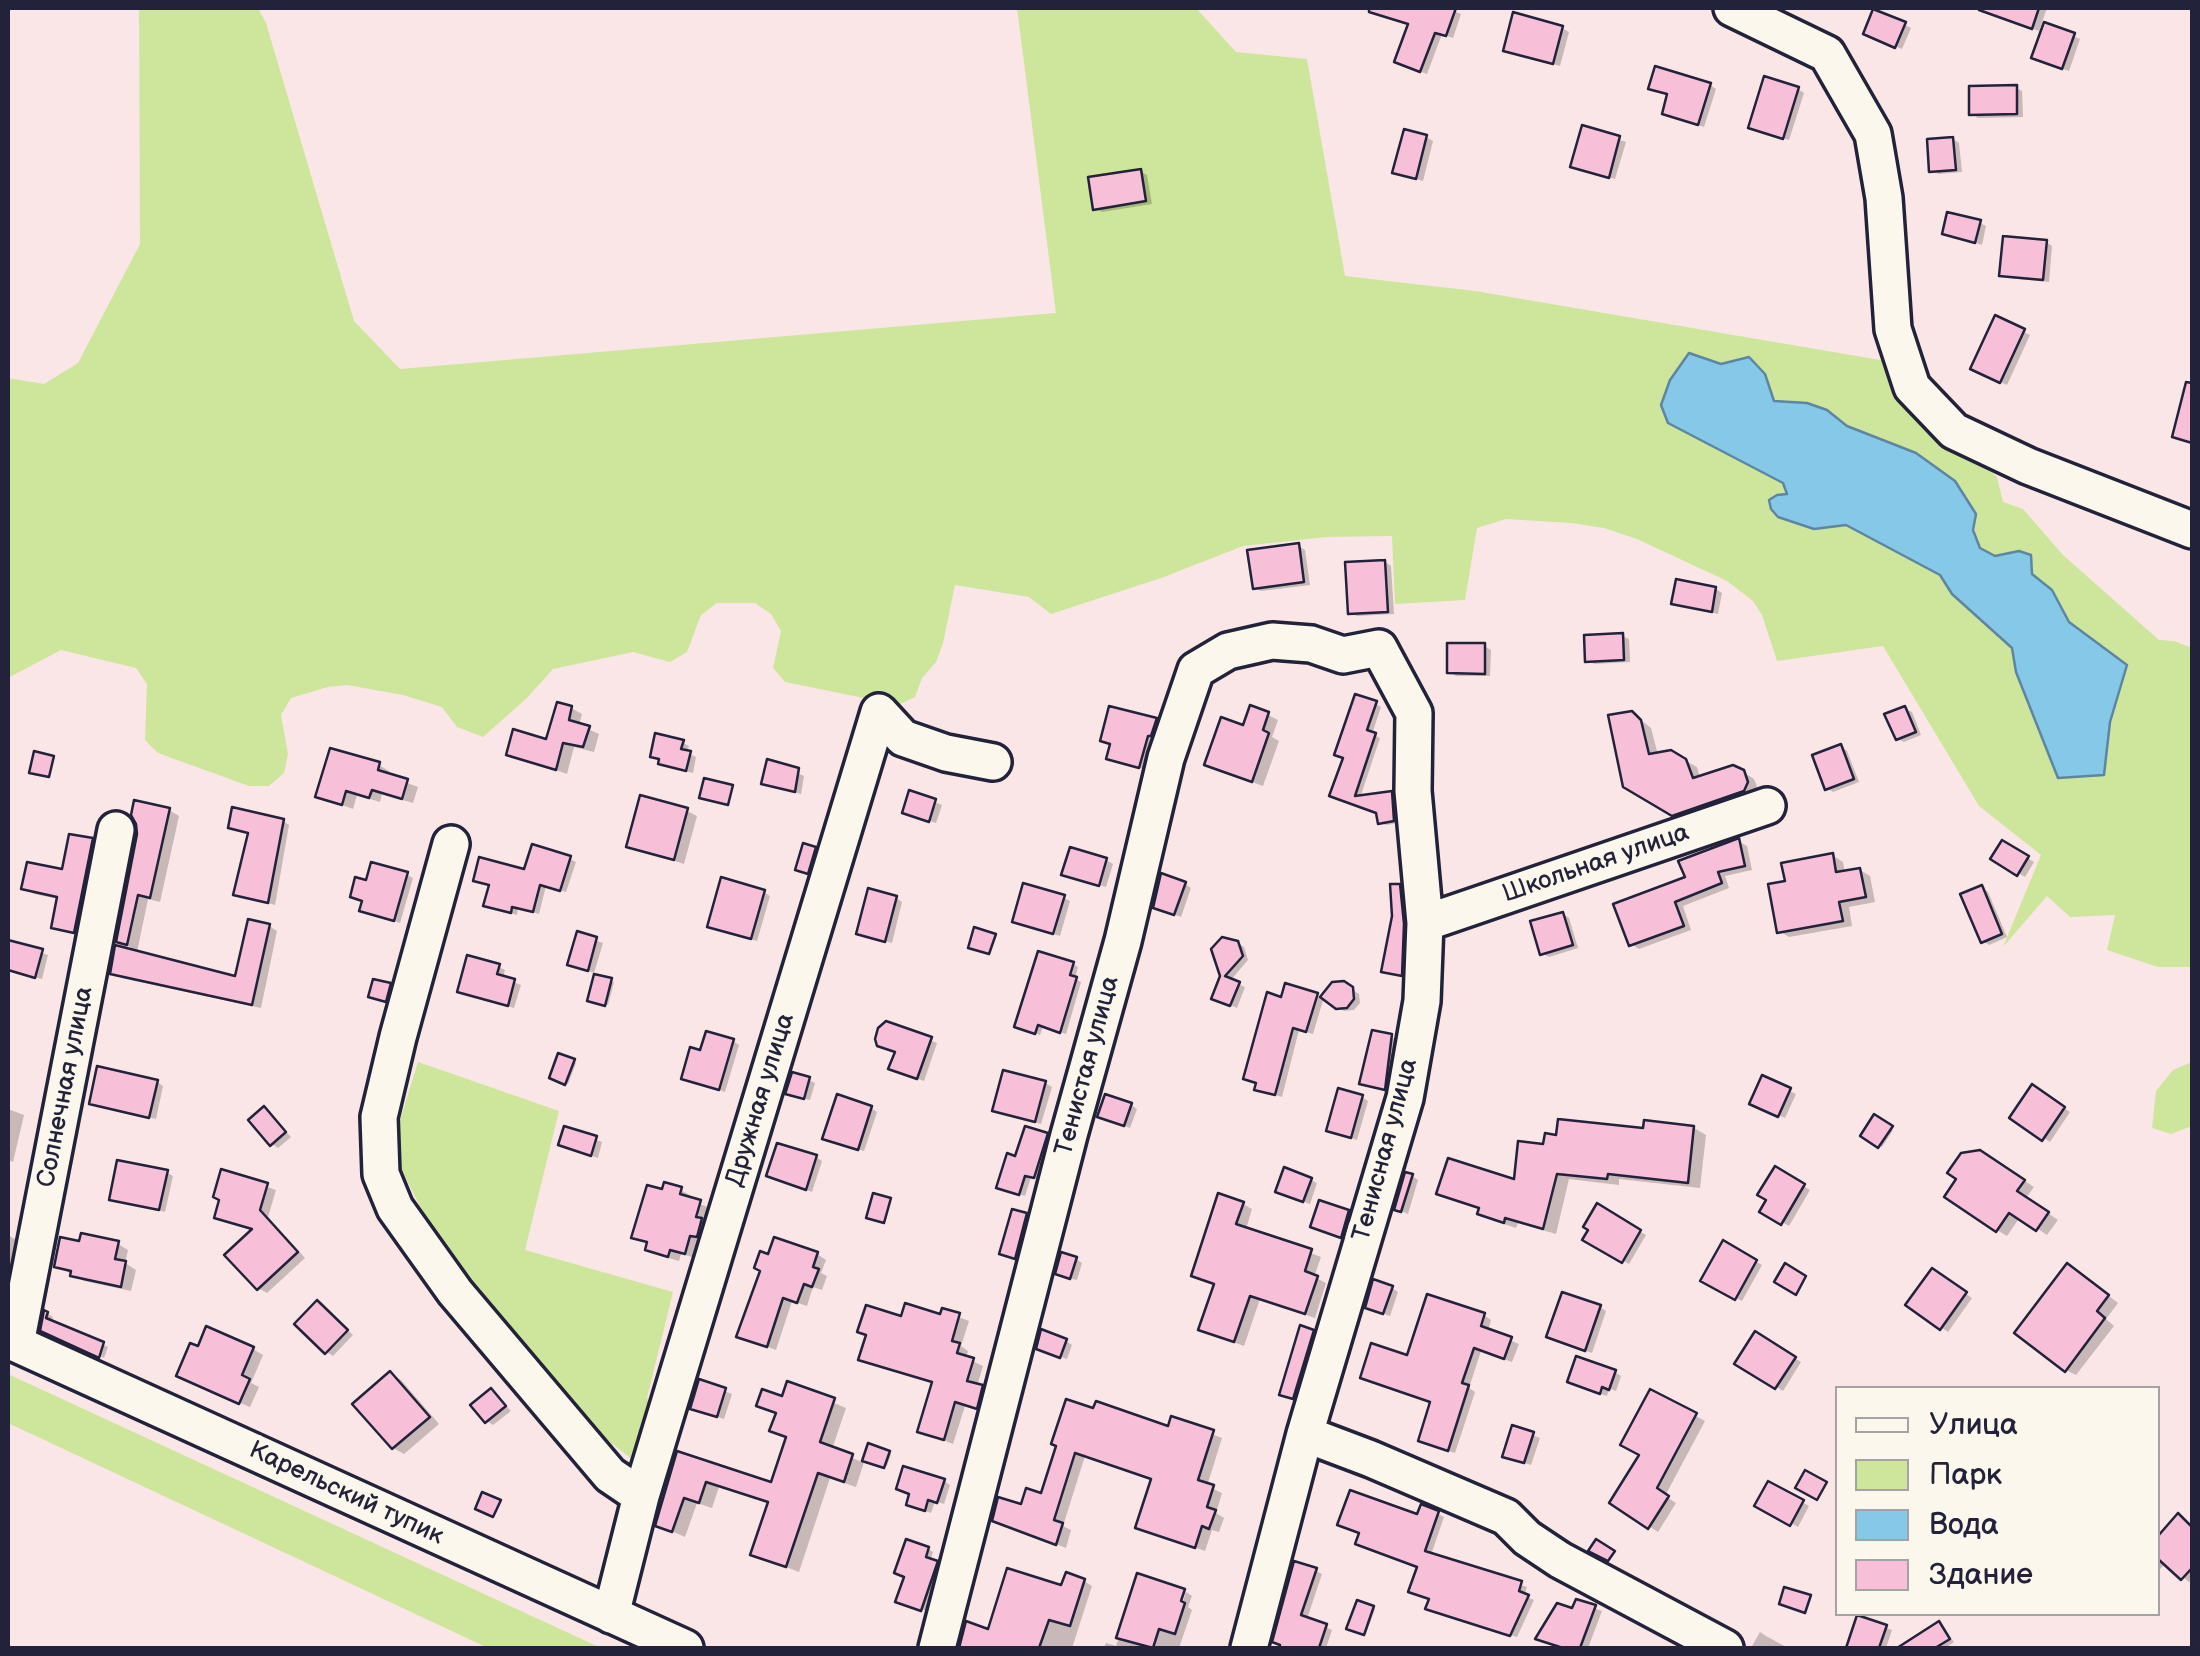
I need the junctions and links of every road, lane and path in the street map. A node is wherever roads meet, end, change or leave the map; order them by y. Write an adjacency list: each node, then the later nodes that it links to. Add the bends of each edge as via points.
1 (1732, 8): 2 (street, via 1827,54 1873,134 1893,329 1912,387 1954,431)
2 (2192, 530)
3 (1378, 648): 8 (street, Тенисная улица, via 1414,714 1413,792); 14 (street, Тенистая улица, via 1343,655 1272,640 1228,651 1196,670 1166,758)
4 (994, 762): 11 (street, Дружная улица, via 903,738 879,712)
5 (1767, 806): 8 (street, Школьная улица)
6 (116, 830): 9 (street, Солнечная улица)
7 (451, 844): 11 (street, via 379,1117 381,1174 395,1208 455,1292 610,1475)
8 (1426, 923): 10 (street, Тенисная улица, via 1422,1001 1405,1098)
9 (12, 1341): 12 (street, Карельский тупик)
10 (1305, 1434): 15 (street, Тенисная улица); 16 (street, via 1506,1516 1560,1560)
11 (641, 1496): 12 (street, Дружная улица)
12 (611, 1615): 13 (street, Карельский тупик)
13 (685, 1648)
14 (938, 1648)
15 (1248, 1648)
16 (1725, 1648)

